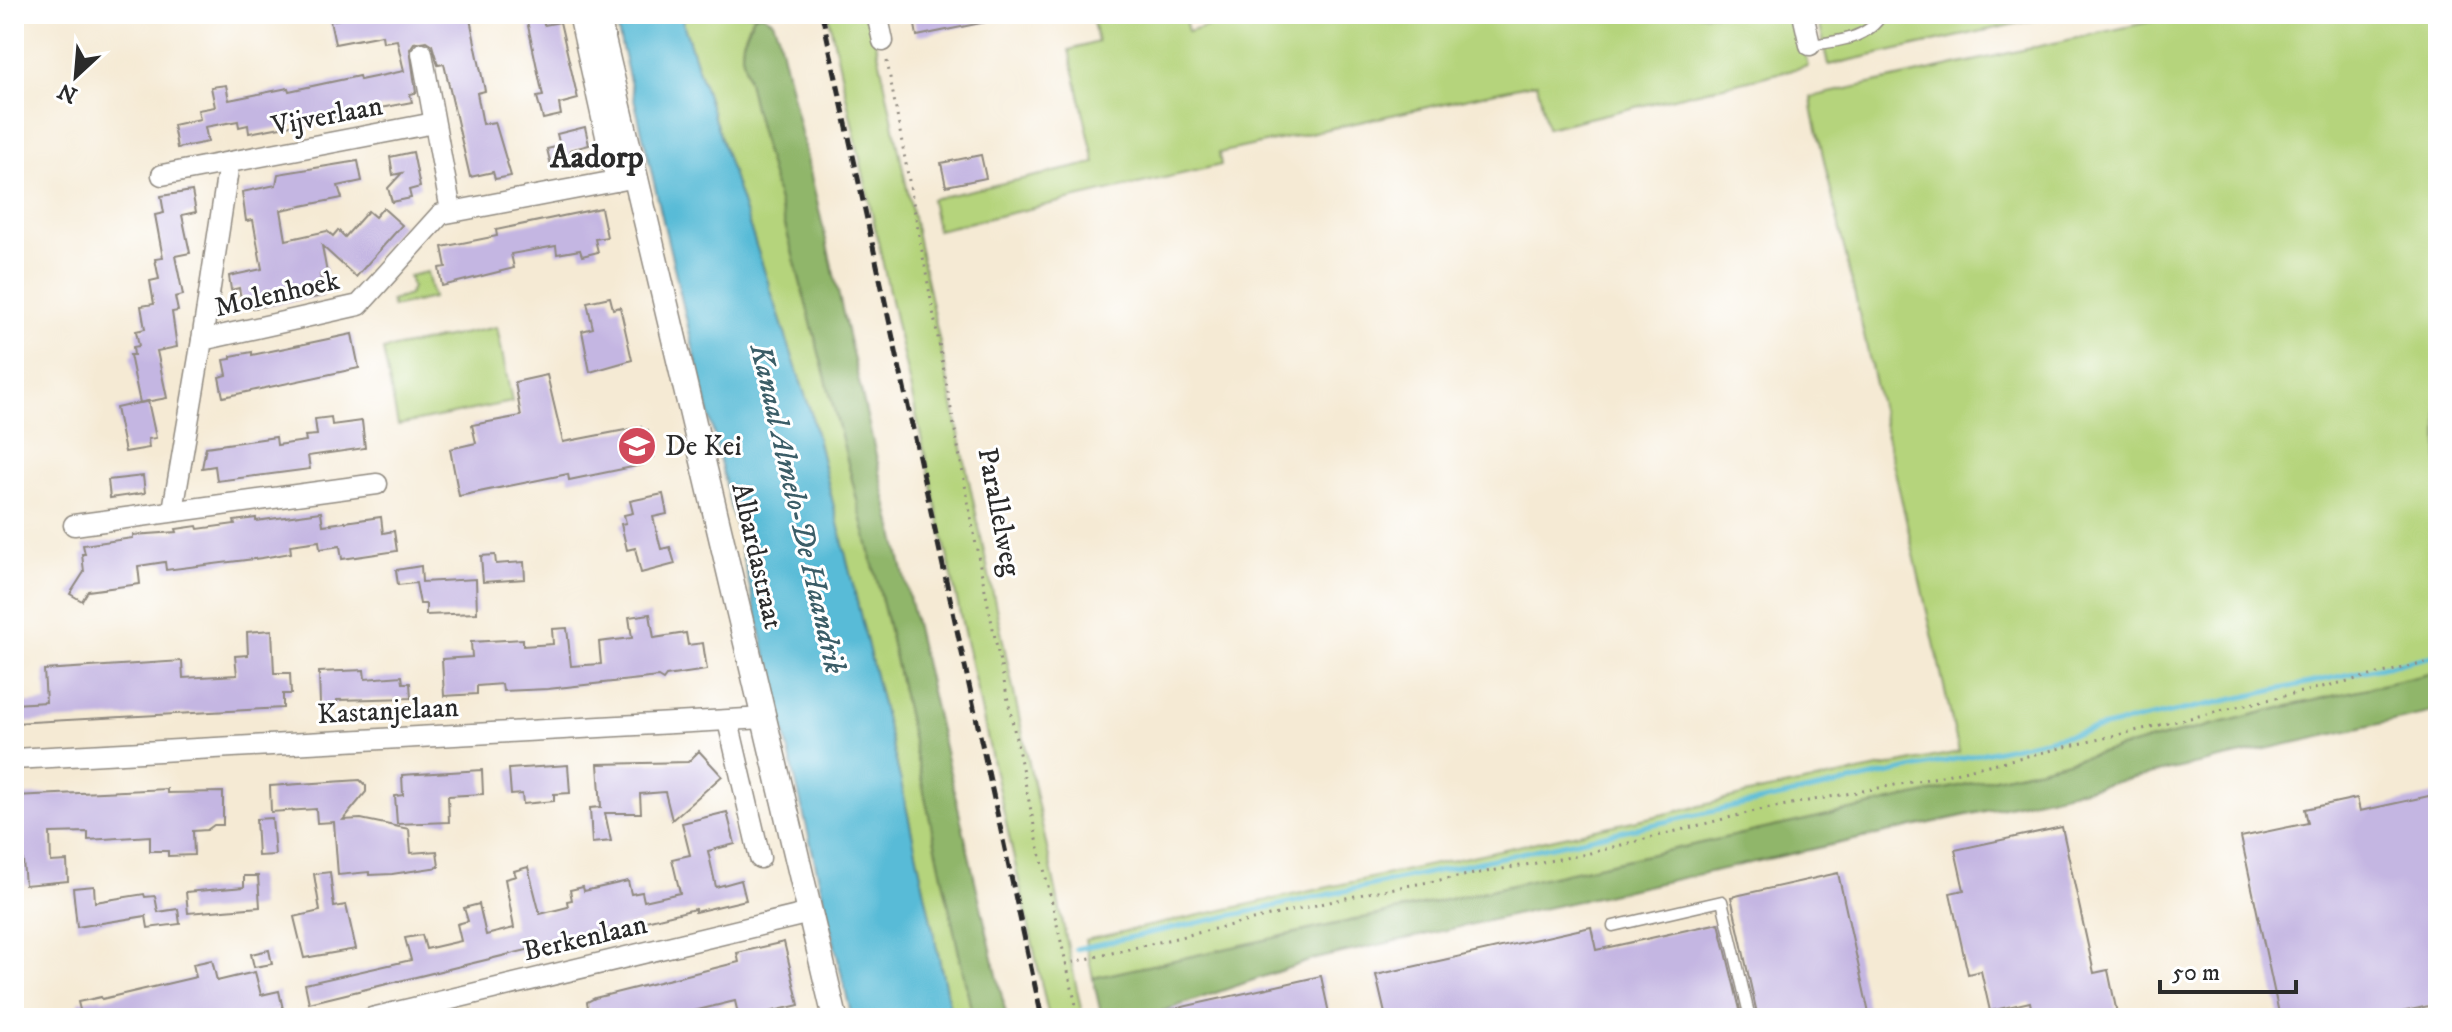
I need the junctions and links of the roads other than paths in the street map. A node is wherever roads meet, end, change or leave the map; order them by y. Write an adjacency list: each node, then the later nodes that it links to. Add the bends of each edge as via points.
1 (579, 14): 12 (street, Albardastraat)
2 (597, 14): 12 (street, Albardastraat, via 621,106)
3 (877, 14): 6 (street)
4 (1803, 14): 7 (street)
5 (1882, 14): 7 (lane, via 1859,35)
6 (883, 41)
7 (1810, 45)
8 (422, 53): 9 (street)
9 (434, 123): 10 (street, Vijverlaan); 13 (street)
10 (229, 163): 11 (street, Vijverlaan); 14 (street)
11 (162, 175)
12 (626, 179): 13 (street, Molenhoek); 18 (street, Albardastraat)
13 (451, 211): 14 (street, Molenhoek, via 441,214 359,305)
14 (202, 340): 16 (street, Molenhoek)
15 (377, 484): 16 (street)
16 (173, 510): 17 (street)
17 (74, 525)
18 (765, 718): 19 (street, Kastanjelaan); 22 (street, Albardastraat)
19 (728, 721): 20 (street, Kastanjelaan); 21 (street)
20 (14, 759)
21 (760, 858)
22 (810, 913): 24 (street, Berkenlaan); 25 (street, Albardastraat)
23 (1613, 926): 26 (lane, via 1722,901)
24 (372, 1018)
25 (835, 1018)
26 (1750, 1018)

